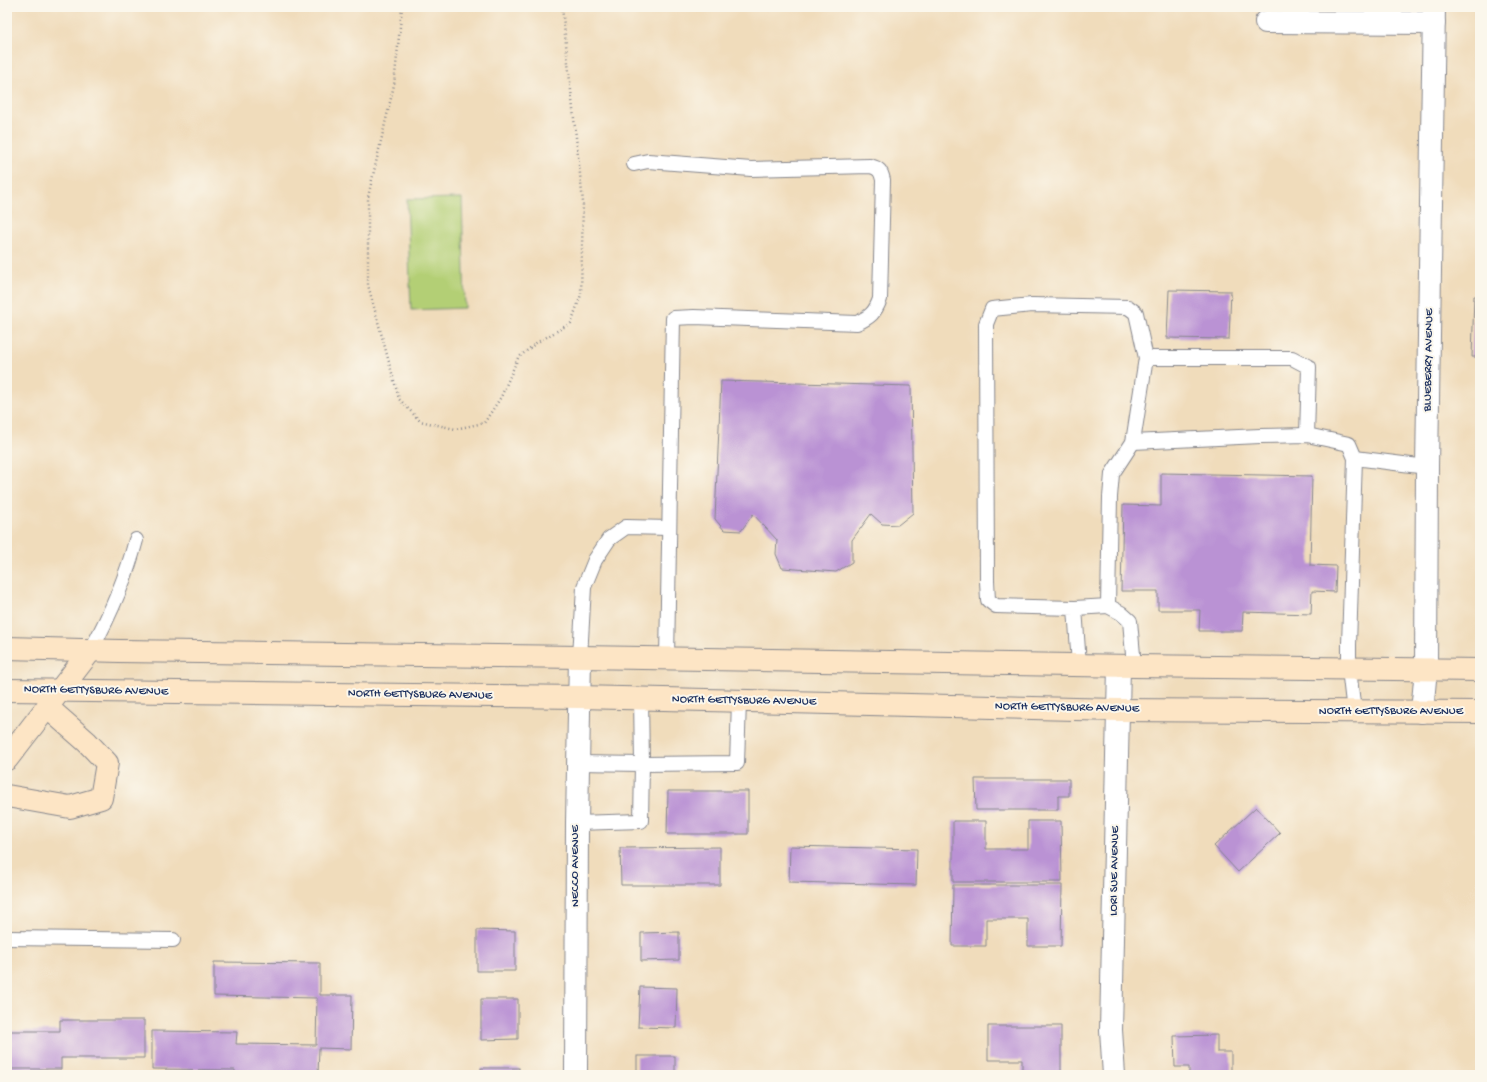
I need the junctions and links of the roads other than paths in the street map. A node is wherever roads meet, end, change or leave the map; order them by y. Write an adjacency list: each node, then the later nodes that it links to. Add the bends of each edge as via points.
1 (1434, 15): 2 (street); 8 (street, BLUEBERRY AVENUE)
2 (1266, 22)
3 (634, 164): 9 (lane, via 648,160 751,169 870,166 880,171 883,180 880,299 868,318 857,323 673,318)
4 (1146, 358): 5 (lane, via 1292,358 1308,367); 6 (lane); 12 (lane, via 1136,313 1128,308 1032,305 992,309 986,324 988,600 996,606)
5 (1307, 435): 6 (lane); 7 (lane, via 1349,444)
6 (1133, 442): 11 (lane, via 1112,474)
7 (1355, 458): 8 (lane); 19 (lane)
8 (1427, 467): 20 (street, BLUEBERRY AVENUE)
9 (669, 528): 15 (lane, via 626,527 609,539 602,549 584,587); 16 (lane)
10 (136, 540): 14 (lane, via 124,580 108,619)
11 (1108, 606): 12 (lane); 18 (lane, via 1121,612 1130,621)
12 (1075, 608): 17 (lane)
13 (7, 648): 14 (main road)
14 (91, 650): 15 (main road); 25 (main road)
15 (580, 657): 16 (main road); 23 (street, NECCO AVENUE)
16 (667, 658): 17 (main road)
17 (1079, 666): 18 (main road)
18 (1126, 666): 19 (main road); 27 (street, LORI SUE AVENUE)
19 (1349, 669): 20 (main road); 28 (lane)
20 (1426, 669): 21 (main road); 29 (street, BLUEBERRY AVENUE)
21 (1480, 670)
22 (7, 690): 25 (main road, NORTH GETTYSBURG AVENUE)
23 (579, 697): 24 (main road, NORTH GETTYSBURG AVENUE); 25 (main road, NORTH GETTYSBURG AVENUE); 32 (street, NECCO AVENUE)
24 (641, 698): 26 (main road, NORTH GETTYSBURG AVENUE); 33 (lane)
25 (53, 699): 31 (main road); 34 (main road, via 107,763 101,798 70,807)
26 (739, 701): 27 (main road, NORTH GETTYSBURG AVENUE); 33 (lane, via 737,763)
27 (1118, 710): 28 (main road, NORTH GETTYSBURG AVENUE); 39 (street, LORI SUE AVENUE, via 1111,1030)
28 (1354, 712): 29 (main road, NORTH GETTYSBURG AVENUE)
29 (1422, 712): 30 (main road, NORTH GETTYSBURG AVENUE)
30 (1480, 712)
31 (7, 759)
32 (578, 763): 33 (lane); 35 (street, NECCO AVENUE)
33 (642, 764): 35 (lane, via 641,821)
34 (7, 796)
35 (577, 823): 38 (street, NECCO AVENUE)
36 (7, 938): 37 (lane)
37 (173, 940)
38 (576, 1075)
39 (1114, 1075)

